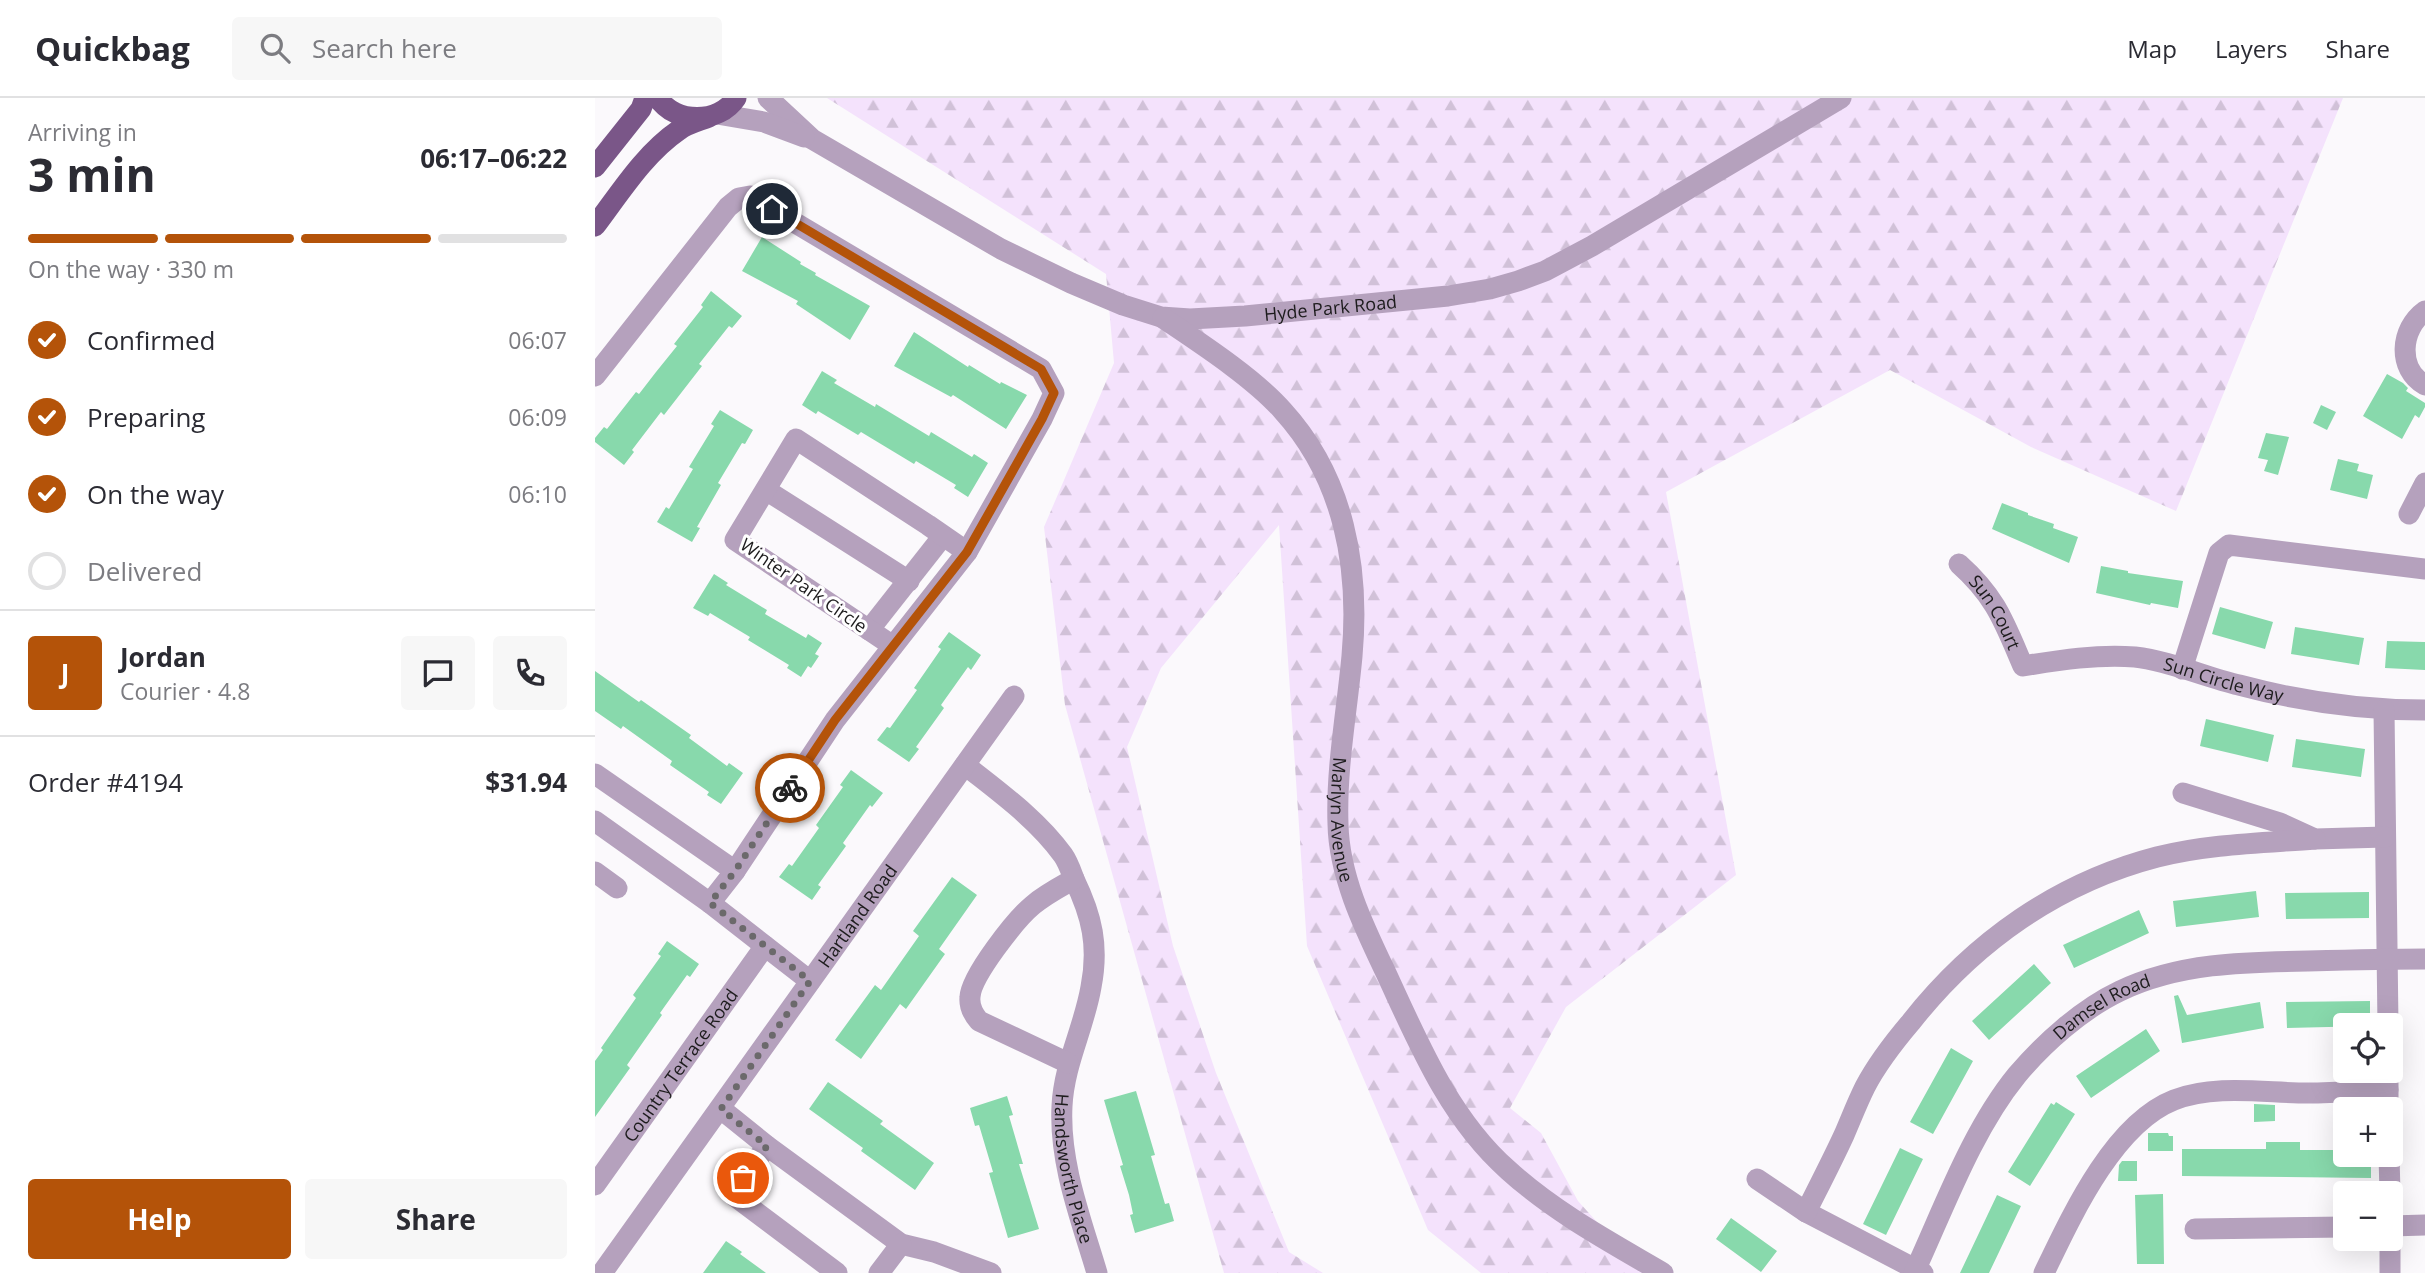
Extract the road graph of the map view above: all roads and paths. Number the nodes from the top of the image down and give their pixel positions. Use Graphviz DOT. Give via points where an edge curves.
graph roads {
  1 [pos="645,98"];
  2 [pos="658,98"];
  3 [pos="736,98"];
  4 [pos="768,98"];
  5 [pos="1841,98"];
  6 [pos="713,116"];
  7 [pos="813,139"];
  8 [pos="595,167"];
  9 [pos="595,226"];
  10 [pos="2425,311"];
  11 [pos="1161,317"];
  12 [pos="595,376"];
  13 [pos="2425,385"];
  14 [pos="2425,483"];
  15 [pos="765,490"];
  16 [pos="2409,514"];
  17 [pos="943,536"];
  18 [pos="967,552"];
  19 [pos="1959,564"];
  20 [pos="2425,569"];
  21 [pos="909,581"];
  22 [pos="869,630"];
  23 [pos="893,646"];
  24 [pos="2023,666"];
  25 [pos="2182,669"];
  26 [pos="1014,696"];
  27 [pos="2384,710"];
  28 [pos="2425,710"];
  29 [pos="965,765"];
  30 [pos="595,774"];
  31 [pos="2183,793"];
  32 [pos="595,821"];
  33 [pos="2385,836"];
  34 [pos="2315,839"];
  35 [pos="735,871"];
  36 [pos="595,872"];
  37 [pos="1074,879"];
  38 [pos="617,888"];
  39 [pos="710,903"];
  40 [pos="765,946"];
  41 [pos="2425,958"];
  42 [pos="2387,959"];
  43 [pos="810,981"];
  44 [pos="2388,1013"];
  45 [pos="1068,1063"];
  46 [pos="2388,1090"];
  47 [pos="721,1109"];
  48 [pos="767,1146"];
  49 [pos="1757,1179"];
  50 [pos="595,1185"];
  51 [pos="1807,1212"];
  52 [pos="2425,1225"];
  53 [pos="2403,1226"];
  54 [pos="2333,1227"];
  55 [pos="2195,1229"];
  56 [pos="901,1244"];
  57 [pos="2390,1251"];
  58 [pos="1917,1272"];
  59 [pos="602,1273"];
  60 [pos="837,1273"];
  61 [pos="879,1273"];
  62 [pos="991,1273"];
  63 [pos="1097,1273"];
  64 [pos="1663,1273"];
  65 [pos="2045,1273"];
  66 [pos="2390,1273"];
  1 -- 8 [label="main road"];
  2 -- 6 [label="main road" via="680,115"];
  3 -- 6 [label="main road"];
  4 -- 7 [label="street, Hyde Park Road"];
  5 -- 11 [label="street, Hyde Park Road" via="1593,246 1518,281 1448,296 1212,319"];
  6 -- 7 [label="street, Hyde Park Road" via="764,122"];
  6 -- 9 [label="main road" via="681,128 663,142"];
  7 -- 11 [label="street, Hyde Park Road" via="1001,249 1071,283"];
  10 -- 13 [label="street" via="2409,331 2405,349 2408,369"];
  11 -- 64 [label="street, Marlyn Avenue" via="1281,408 1320,462 1340,508 1355,610 1339,792 1340,846 1357,905 1433,1072 1469,1127 1506,1169 1547,1202"];
  12 -- 18 [label="street" via="728,207 750,196 1041,369 1054,393"];
  14 -- 16 [label="street"];
  15 -- 17 [label="street, Winter Park Circle" via="796,439"];
  15 -- 21 [label="street"];
  15 -- 22 [label="street, Winter Park Circle" via="735,540"];
  17 -- 18 [label="street, Winter Park Circle"];
  17 -- 21 [label="street"];
  18 -- 23 [label="street"];
  19 -- 24 [label="street, Sun Court" via="1994,602"];
  20 -- 25 [label="street" via="2229,545 2219,553"];
  21 -- 22 [label="street"];
  22 -- 23 [label="street, Winter Park Circle"];
  23 -- 35 [label="street" via="835,720"];
  24 -- 25 [label="street, Sun Circle Way" via="2111,656"];
  25 -- 27 [label="street, Sun Circle Way" via="2241,686"];
  26 -- 29 [label="street, Hartland Road"];
  27 -- 28 [label="street, Sun Circle Way"];
  27 -- 33 [label="street"];
  29 -- 37 [label="street, Handsworth Place" via="1017,805 1063,856"];
  29 -- 43 [label="street, Hartland Road"];
  30 -- 35 [label="street"];
  31 -- 34 [label="street" via="2280,823"];
  32 -- 39 [label="street"];
  33 -- 34 [label="street"];
  33 -- 42 [label="street"];
  34 -- 51 [label="street" via="2206,847 2148,859 2076,886 2015,921 1930,997 1884,1057 1865,1086"];
  35 -- 39 [label="street"];
  36 -- 38 [label="street"];
  37 -- 45 [label="street, Handsworth Place" via="1092,925 1094,955 1084,1017"];
  37 -- 45 [label="street" via="1049,892 1016,922 979,973 969,1000 979,1021"];
  39 -- 40 [label="street"];
  40 -- 43 [label="street"];
  40 -- 50 [label="street, Country Terrace Road"];
  41 -- 42 [label="street, Damsel Road"];
  42 -- 44 [label="street"];
  42 -- 58 [label="street, Damsel Road" via="2217,965 2147,980 2095,1005 2016,1076 1977,1138"];
  43 -- 47 [label="street, Hartland Road"];
  45 -- 63 [label="street, Handsworth Place" via="1063,1142"];
  46 -- 65 [label="street" via="2221,1091 2174,1100 2132,1131 2088,1186"];
  47 -- 48 [label="street"];
  47 -- 59 [label="street, Hartland Road"];
  48 -- 56 [label="street"];
  48 -- 60 [label="street" via="731,1194"];
  49 -- 51 [label="street"];
  51 -- 58 [label="street"];
  52 -- 53 [label="street"];
  54 -- 55 [label="street"];
  56 -- 61 [label="street"];
  56 -- 62 [label="street"];
  57 -- 66 [label="street"];
}
